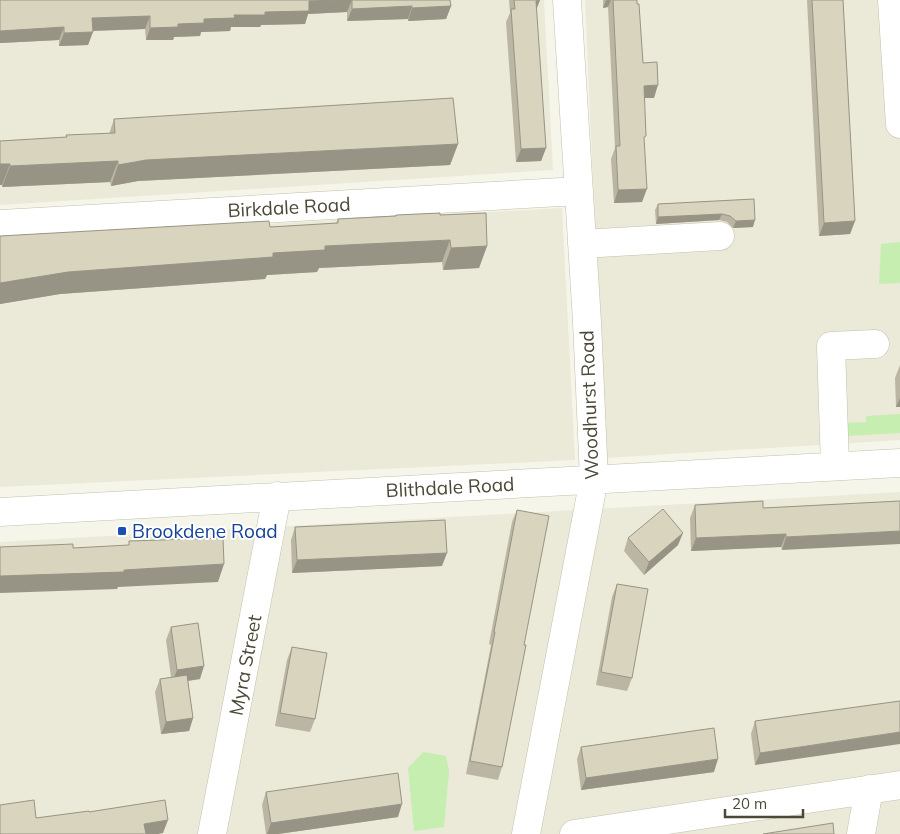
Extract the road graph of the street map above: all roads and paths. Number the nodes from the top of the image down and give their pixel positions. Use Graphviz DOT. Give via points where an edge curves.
graph roads {
  1 [pos="567,0"];
  2 [pos="892,0"];
  3 [pos="900,124"];
  4 [pos="579,191"];
  5 [pos="0,224"];
  6 [pos="720,236"];
  7 [pos="582,244"];
  8 [pos="875,344"];
  9 [pos="900,463"];
  10 [pos="835,466"];
  11 [pos="594,479"];
  12 [pos="277,496"];
  13 [pos="0,512"];
  14 [pos="900,785"];
  15 [pos="869,789"];
  16 [pos="212,834"];
  17 [pos="526,834"];
  18 [pos="574,834"];
  19 [pos="861,834"];
  1 -- 4 [label="street, Woodhurst Road"];
  2 -- 3 [label="street"];
  4 -- 5 [label="street, Birkdale Road"];
  4 -- 7 [label="street, Woodhurst Road"];
  6 -- 7 [label="street"];
  7 -- 11 [label="street, Woodhurst Road"];
  8 -- 10 [label="street" via="831,346"];
  9 -- 10 [label="street, Blithdale Road"];
  10 -- 11 [label="street, Blithdale Road"];
  11 -- 12 [label="street, Blithdale Road"];
  11 -- 17 [label="street, Woodhurst Road"];
  12 -- 13 [label="street, Blithdale Road"];
  12 -- 16 [label="street, Myra Street"];
  14 -- 15 [label="street"];
  15 -- 18 [label="street"];
  15 -- 19 [label="street"];
}
